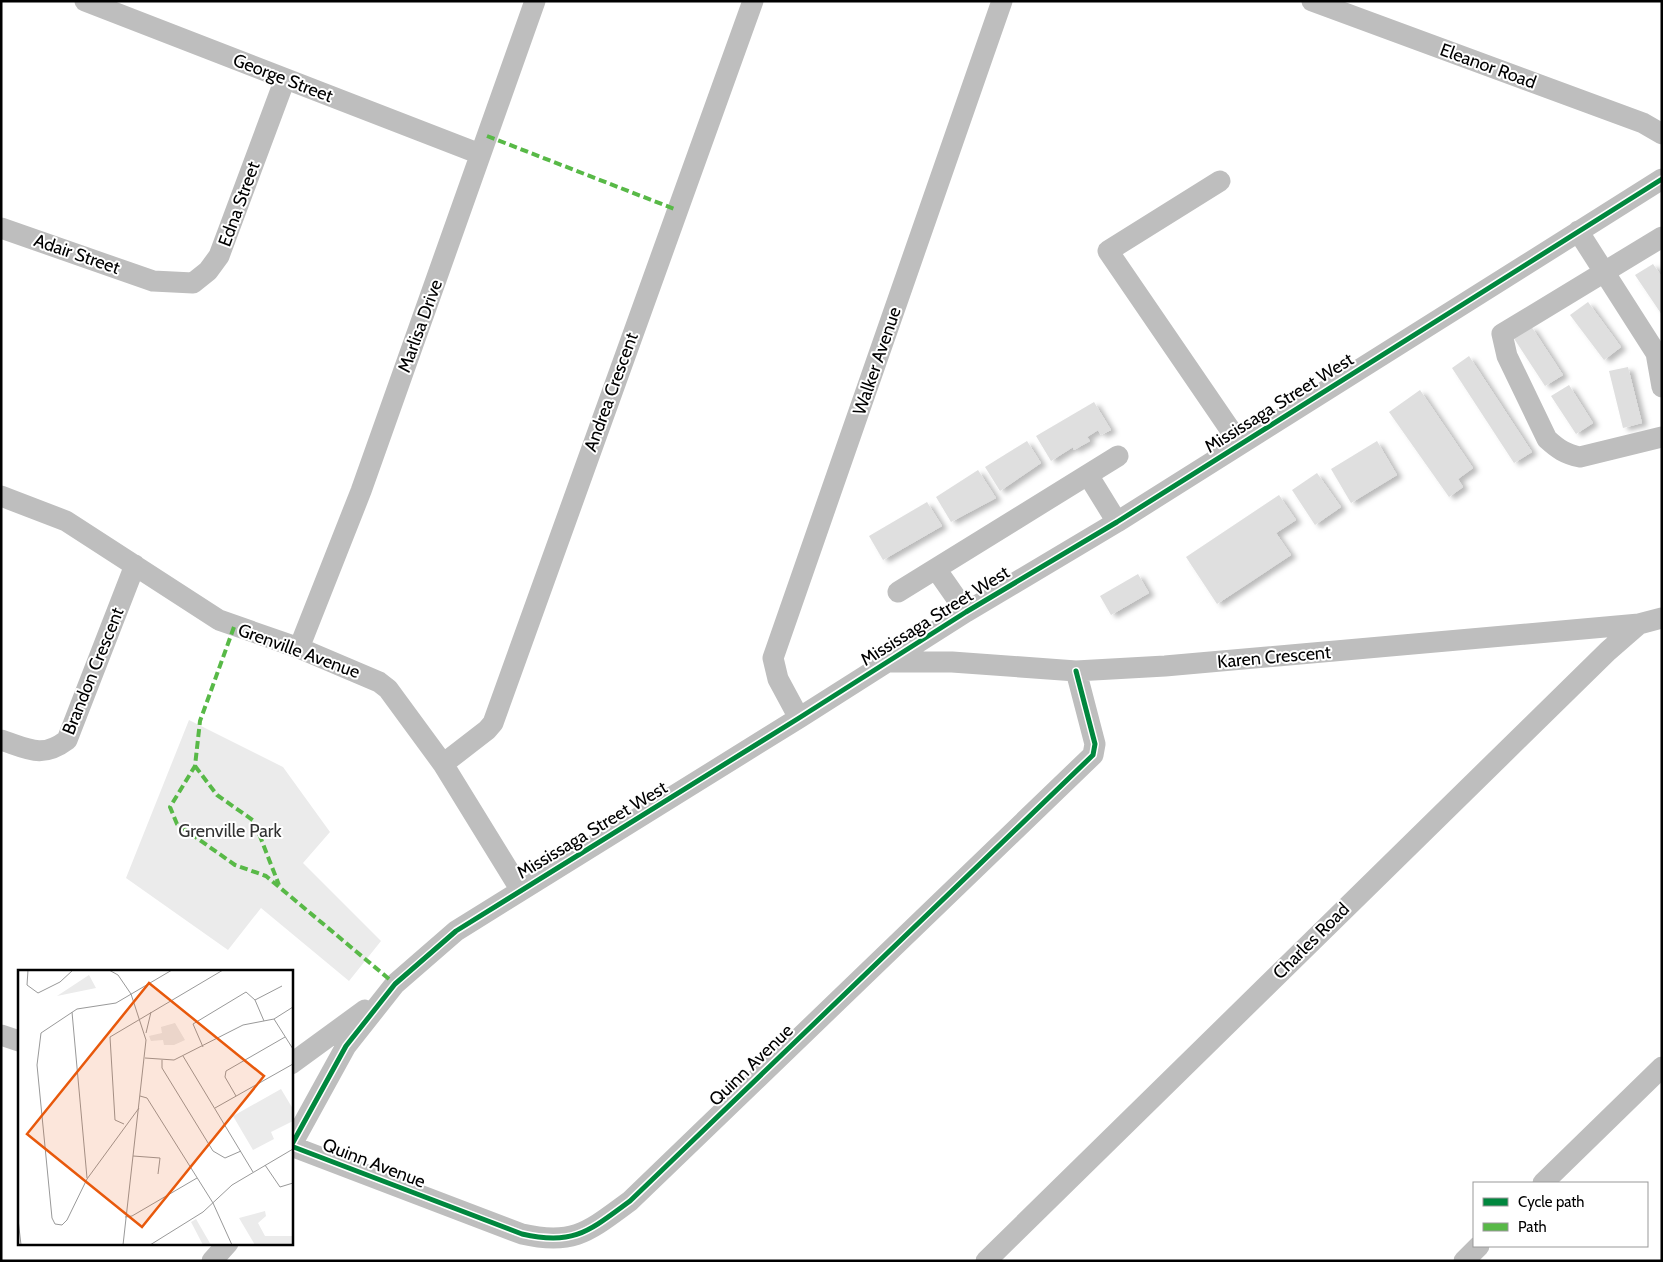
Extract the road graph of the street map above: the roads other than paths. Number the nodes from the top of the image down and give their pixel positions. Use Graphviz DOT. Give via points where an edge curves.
graph roads {
  1 [pos="85,1"];
  2 [pos="535,1"];
  3 [pos="753,1"];
  4 [pos="1002,1"];
  5 [pos="1312,1"];
  6 [pos="285,79"];
  7 [pos="1662,134"];
  8 [pos="480,154"];
  9 [pos="1662,179"];
  10 [pos="1220,181"];
  11 [pos="1,228"];
  12 [pos="1578,231"];
  13 [pos="1662,237"];
  14 [pos="1605,272"];
  15 [pos="153,281"];
  16 [pos="1659,352"];
  17 [pos="1662,387"];
  18 [pos="1662,438"];
  19 [pos="1240,444"];
  20 [pos="1118,456"];
  21 [pos="1088,475"];
  22 [pos="1,496"];
  23 [pos="1117,522"];
  24 [pos="135,565"];
  25 [pos="936,569"];
  26 [pos="898,592"];
  27 [pos="966,612"];
  28 [pos="1662,618"];
  29 [pos="1639,624"];
  30 [pos="299,648"];
  31 [pos="885,662"];
  32 [pos="1076,671"];
  33 [pos="799,718"];
  34 [pos="1,740"];
  35 [pos="443,764"];
  36 [pos="520,889"];
  37 [pos="387,994"];
  38 [pos="1,1034"];
  39 [pos="18,1041"];
  40 [pos="292,1063"];
  41 [pos="1662,1067"];
  42 [pos="292,1144"];
  43 [pos="292,1146"];
  44 [pos="1544,1182"];
  45 [pos="227,1244"];
  46 [pos="1479,1247"];
  47 [pos="212,1261"];
  48 [pos="986,1261"];
  49 [pos="1464,1261"];
  1 -- 6 [label="street, George Street"];
  2 -- 8 [label="street, Marlisa Drive"];
  3 -- 35 [label="street, Andrea Crescent" via="493,723"];
  4 -- 33 [label="street, Walker Avenue" via="773,658 778,679"];
  5 -- 7 [label="street, Eleanor Road" via="1643,123"];
  6 -- 8 [label="street, George Street"];
  6 -- 15 [label="street, Edna Street" via="220,256 193,283"];
  8 -- 30 [label="street, Marlisa Drive" via="361,491"];
  9 -- 12 [label="street, Mississaga Street West"];
  10 -- 19 [label="street" via="1108,251"];
  11 -- 15 [label="street, Adair Street"];
  12 -- 14 [label="street"];
  12 -- 19 [label="street, Mississaga Street West"];
  13 -- 14 [label="street"];
  14 -- 16 [label="street"];
  14 -- 18 [label="street" via="1502,334 1507,356 1547,439 1567,455 1580,457"];
  16 -- 17 [label="street"];
  19 -- 23 [label="street, Mississaga Street West"];
  20 -- 21 [label="street"];
  21 -- 23 [label="street"];
  21 -- 25 [label="street"];
  22 -- 24 [label="street, Grenville Avenue" via="66,521"];
  23 -- 27 [label="street, Mississaga Street West"];
  24 -- 30 [label="street, Grenville Avenue" via="219,620"];
  24 -- 34 [label="street, Brandon Crescent" via="67,740 50,751 40,752"];
  25 -- 26 [label="street"];
  25 -- 27 [label="street"];
  27 -- 31 [label="street, Mississaga Street West"];
  28 -- 29 [label="street, Karen Crescent"];
  29 -- 32 [label="street, Karen Crescent"];
  29 -- 48 [label="street, Charles Road"];
  30 -- 35 [label="street, Grenville Avenue" via="367,676 388,689"];
  31 -- 32 [label="street, Karen Crescent" via="952,662"];
  31 -- 33 [label="street, Mississaga Street West"];
  32 -- 43 [label="street, Quinn Avenue" via="1095,744 1093,755 630,1201 597,1225 569,1238 530,1236"];
  33 -- 36 [label="street, Mississaga Street West"];
  35 -- 36 [label="street, Grenville Avenue"];
  36 -- 37 [label="street, Mississaga Street West" via="456,931"];
  37 -- 40 [label="street"];
  37 -- 42 [label="street, Mississaga Street West" via="346,1046"];
  38 -- 39 [label="street"];
  41 -- 44 [label="street"];
  45 -- 47 [label="street"];
  46 -- 49 [label="street"];
}
